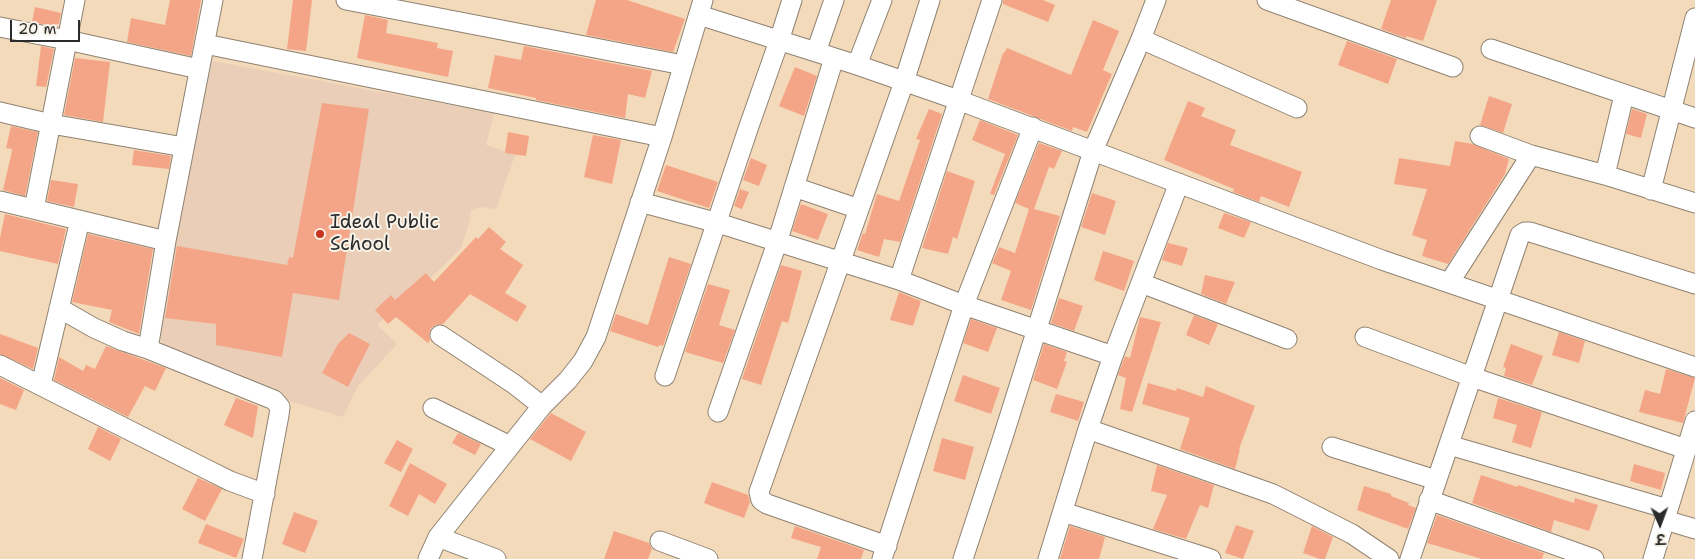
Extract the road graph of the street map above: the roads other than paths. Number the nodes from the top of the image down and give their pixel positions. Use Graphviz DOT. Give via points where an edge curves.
graph roads {
  1 [pos="75,0"];
  2 [pos="213,0"];
  3 [pos="346,0"];
  4 [pos="792,0"];
  5 [pos="834,0"];
  6 [pos="882,0"];
  7 [pos="930,0"];
  8 [pos="992,0"];
  9 [pos="1156,0"];
  10 [pos="1267,0"];
  11 [pos="701,8"];
  12 [pos="1695,18"];
  13 [pos="0,27"];
  14 [pos="1141,39"];
  15 [pos="67,40"];
  16 [pos="779,41"];
  17 [pos="204,44"];
  18 [pos="1491,49"];
  19 [pos="816,52"];
  20 [pos="834,58"];
  21 [pos="683,65"];
  22 [pos="856,65"];
  23 [pos="1453,67"];
  24 [pos="199,69"];
  25 [pos="904,82"];
  26 [pos="1624,95"];
  27 [pos="958,100"];
  28 [pos="1297,108"];
  29 [pos="1672,111"];
  30 [pos="0,112"];
  31 [pos="1695,118"];
  32 [pos="51,124"];
  33 [pos="1033,127"];
  34 [pos="1480,136"];
  35 [pos="662,138"];
  36 [pos="184,147"];
  37 [pos="1094,150"];
  38 [pos="1531,155"];
  39 [pos="1605,175"];
  40 [pos="1180,183"];
  41 [pos="794,187"];
  42 [pos="1652,190"];
  43 [pos="640,202"];
  44 [pos="1695,203"];
  45 [pos="2,206"];
  46 [pos="34,209"];
  47 [pos="859,209"];
  48 [pos="80,220"];
  49 [pos="718,223"];
  50 [pos="166,241"];
  51 [pos="777,242"];
  52 [pos="841,263"];
  53 [pos="899,280"];
  54 [pos="1141,283"];
  55 [pos="1449,283"];
  56 [pos="1695,284"];
  57 [pos="1498,300"];
  58 [pos="964,305"];
  59 [pos="60,308"];
  60 [pos="1037,330"];
  61 [pos="440,335"];
  62 [pos="1365,336"];
  63 [pos="1287,339"];
  64 [pos="148,349"];
  65 [pos="1113,356"];
  66 [pos="0,365"];
  67 [pos="1695,367"];
  68 [pos="665,376"];
  69 [pos="1472,377"];
  70 [pos="41,385"];
  71 [pos="542,406"];
  72 [pos="432,408"];
  73 [pos="718,412"];
  74 [pos="1695,421"];
  75 [pos="1088,430"];
  76 [pos="1449,445"];
  77 [pos="510,446"];
  78 [pos="1332,447"];
  79 [pos="1686,449"];
  80 [pos="1436,480"];
  81 [pos="264,494"];
  82 [pos="1429,500"];
  83 [pos="1062,512"];
  84 [pos="1666,514"];
  85 [pos="1695,529"];
  86 [pos="438,537"];
  87 [pos="660,541"];
  88 [pos="884,552"];
  89 [pos="252,559"];
  90 [pos="428,559"];
  91 [pos="496,559"];
  92 [pos="708,559"];
  93 [pos="963,559"];
  94 [pos="1048,559"];
  95 [pos="1211,559"];
  96 [pos="1389,559"];
  97 [pos="1410,559"];
  98 [pos="1594,559"];
  99 [pos="1653,559"];
  1 -- 15 [label="street"];
  2 -- 17 [label="street"];
  3 -- 21 [label="street"];
  4 -- 16 [label="street"];
  5 -- 19 [label="street"];
  6 -- 22 [label="street"];
  7 -- 25 [label="street"];
  8 -- 27 [label="street"];
  9 -- 14 [label="street"];
  10 -- 23 [label="street"];
  11 -- 16 [label="street"];
  11 -- 21 [label="street"];
  12 -- 29 [label="street"];
  13 -- 15 [label="street"];
  14 -- 28 [label="street"];
  14 -- 37 [label="street"];
  15 -- 24 [label="street"];
  15 -- 32 [label="street"];
  16 -- 19 [label="street"];
  16 -- 49 [label="street"];
  17 -- 24 [label="street"];
  17 -- 35 [label="street"];
  18 -- 26 [label="street"];
  19 -- 20 [label="street"];
  20 -- 22 [label="street"];
  20 -- 41 [label="street"];
  21 -- 35 [label="street"];
  22 -- 25 [label="street"];
  24 -- 36 [label="street"];
  25 -- 27 [label="street"];
  25 -- 47 [label="street"];
  26 -- 29 [label="street"];
  26 -- 39 [label="street"];
  27 -- 33 [label="street"];
  27 -- 53 [label="street"];
  29 -- 31 [label="street"];
  29 -- 42 [label="street"];
  30 -- 32 [label="street"];
  32 -- 36 [label="street"];
  32 -- 46 [label="street"];
  33 -- 37 [label="street"];
  33 -- 58 [label="street"];
  34 -- 38 [label="street"];
  35 -- 43 [label="street"];
  36 -- 50 [label="street"];
  37 -- 40 [label="street"];
  37 -- 60 [label="street"];
  38 -- 39 [label="street"];
  38 -- 55 [label="street"];
  39 -- 42 [label="street"];
  40 -- 54 [label="street"];
  40 -- 55 [label="street"];
  41 -- 47 [label="street"];
  41 -- 51 [label="street"];
  42 -- 44 [label="street"];
  43 -- 49 [label="street"];
  43 -- 71 [label="street" via="596,337 583,361"];
  45 -- 46 [label="street"];
  46 -- 48 [label="street"];
  47 -- 52 [label="street"];
  48 -- 50 [label="street"];
  48 -- 59 [label="street"];
  49 -- 51 [label="street"];
  49 -- 68 [label="street"];
  50 -- 64 [label="street"];
  51 -- 52 [label="street"];
  51 -- 73 [label="street"];
  52 -- 53 [label="street"];
  52 -- 88 [label="street" via="759,492 761,500 767,504"];
  53 -- 58 [label="street"];
  54 -- 63 [label="street"];
  54 -- 65 [label="street"];
  55 -- 57 [label="street"];
  56 -- 57 [label="street" via="1525,232 1520,235"];
  57 -- 67 [label="street"];
  57 -- 69 [label="street"];
  58 -- 60 [label="street"];
  58 -- 88 [label="street"];
  59 -- 64 [label="street" via="94,328"];
  59 -- 70 [label="street"];
  60 -- 65 [label="street"];
  60 -- 93 [label="street"];
  61 -- 71 [label="street"];
  62 -- 69 [label="street"];
  64 -- 81 [label="street" via="274,400 280,407"];
  65 -- 75 [label="street"];
  66 -- 70 [label="street"];
  69 -- 76 [label="street"];
  69 -- 79 [label="street"];
  70 -- 81 [label="street" via="230,481"];
  71 -- 77 [label="street"];
  72 -- 77 [label="street"];
  74 -- 79 [label="street"];
  75 -- 83 [label="street"];
  75 -- 96 [label="street" via="1273,494 1352,534"];
  76 -- 80 [label="street"];
  76 -- 84 [label="street"];
  77 -- 86 [label="street"];
  78 -- 80 [label="street"];
  79 -- 84 [label="street"];
  80 -- 82 [label="street"];
  81 -- 89 [label="street"];
  82 -- 97 [label="street"];
  82 -- 98 [label="street"];
  83 -- 94 [label="street"];
  83 -- 95 [label="street"];
  84 -- 85 [label="street"];
  84 -- 99 [label="street"];
  86 -- 90 [label="street"];
  86 -- 91 [label="street"];
  87 -- 92 [label="street"];
}
